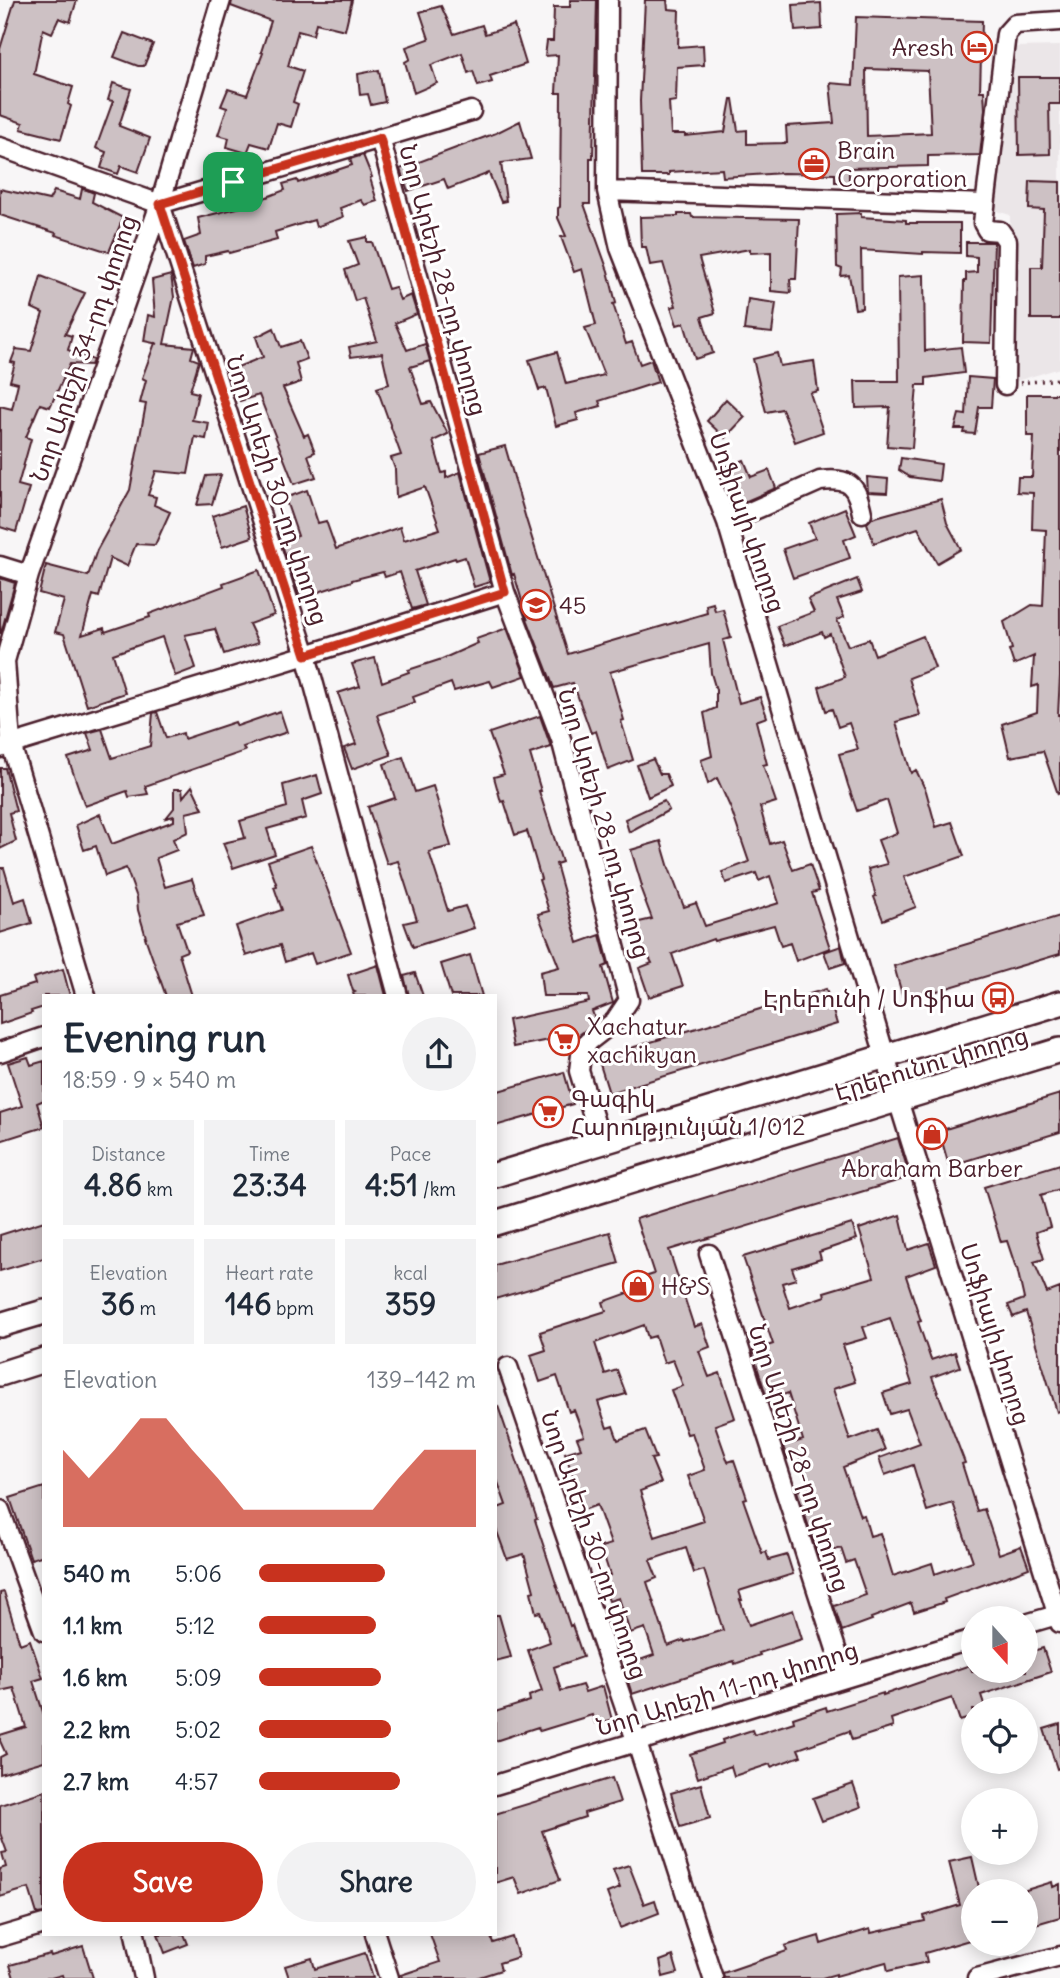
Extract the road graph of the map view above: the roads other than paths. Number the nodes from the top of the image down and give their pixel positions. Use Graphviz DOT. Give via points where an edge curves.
graph roads {
  1 [pos="221,0"];
  2 [pos="608,0"];
  3 [pos="1060,21"];
  4 [pos="471,111"];
  5 [pos="380,138"];
  6 [pos="0,146"];
  7 [pos="607,191"];
  8 [pos="160,204"];
  9 [pos="985,204"];
  10 [pos="1005,385"];
  11 [pos="862,513"];
  12 [pos="727,522"];
  13 [pos="0,566"];
  14 [pos="29,575"];
  15 [pos="505,592"];
  16 [pos="306,655"];
  17 [pos="6,746"];
  18 [pos="85,994"];
  19 [pos="397,994"];
  20 [pos="1060,1003"];
  21 [pos="42,1038"];
  22 [pos="1060,1051"];
  23 [pos="0,1052"];
  24 [pos="886,1056"];
  25 [pos="898,1100"];
  26 [pos="601,1142"];
  27 [pos="497,1174"];
  28 [pos="497,1222"];
  29 [pos="709,1254"];
  30 [pos="42,1313"];
  31 [pos="0,1325"];
  32 [pos="42,1361"];
  33 [pos="508,1367"];
  34 [pos="0,1374"];
  35 [pos="0,1510"];
  36 [pos="1059,1617"];
  37 [pos="1038,1621"];
  38 [pos="42,1626"];
  39 [pos="961,1643"];
  40 [pos="845,1677"];
  41 [pos="636,1740"];
  42 [pos="497,1784"];
  43 [pos="42,1925"];
  44 [pos="135,1936"];
  45 [pos="376,1936"];
  46 [pos="0,1937"];
  47 [pos="1060,1956"];
  48 [pos="144,1978"];
  49 [pos="389,1978"];
  50 [pos="713,1978"];
  51 [pos="978,1978"];
  1 -- 8 [label="street, Նոր Արեշի 34-րդ փողոց"];
  2 -- 7 [label="street, Սոֆիայի փողոց"];
  3 -- 9 [label="street" via="1015,24 1006,34"];
  4 -- 5 [label="street"];
  5 -- 8 [label="street"];
  5 -- 15 [label="street, Նոր Արեշի 28-րդ փողոց"];
  6 -- 8 [label="street"];
  7 -- 9 [label="street"];
  7 -- 12 [label="street, Սոֆիայի փողոց" via="620,248"];
  8 -- 14 [label="street, Նոր Արեշի 34-րդ փողոց"];
  8 -- 16 [label="street, Նոր Արեշի 30-րդ փողոց"];
  9 -- 10 [label="street" via="984,227 1000,231 1007,241"];
  11 -- 12 [label="street" via="854,488 844,480 832,479"];
  12 -- 24 [label="street, Սոֆիայի փողոց"];
  13 -- 14 [label="street"];
  14 -- 17 [label="street, Նոր Արեշի 34-րդ փողոց" via="5,661"];
  15 -- 16 [label="street"];
  15 -- 26 [label="street, Նոր Արեշի 28-րդ փողոց" via="561,739 629,1000 581,1055 579,1071"];
  16 -- 17 [label="street"];
  16 -- 19 [label="street, Նոր Արեշի 30-րդ փողոց"];
  17 -- 18 [label="street, Նոր Արեշի 34-րդ փողոց"];
  20 -- 24 [label="main road, Էրեբունու փողոց"];
  21 -- 23 [label="street"];
  22 -- 25 [label="main road, Էրեբունու փողոց"];
  24 -- 25 [label="street, Սոֆիայի փողոց"];
  24 -- 26 [label="main road, Էրեբունու փողոց"];
  25 -- 28 [label="main road, Էրեբունու փողոց"];
  25 -- 36 [label="street, Սոֆիայի փողոց"];
  26 -- 27 [label="main road, Էրեբունու փողոց"];
  29 -- 40 [label="street, Նոր Արեշի 28-րդ փողոց"];
  30 -- 31 [label="main road"];
  32 -- 34 [label="main road"];
  33 -- 41 [label="street, Նոր Արեշի 30-րդ փողոց"];
  35 -- 38 [label="street"];
  36 -- 37 [label="street"];
  39 -- 40 [label="street, Նոր Արեշի 11-րդ փողոց"];
  40 -- 41 [label="street, Նոր Արեշի 11-րդ փողոց"];
  41 -- 42 [label="street, Նոր Արեշի 11-րդ փողոց"];
  41 -- 50 [label="street, Նոր Արեշի 30-րդ փողոց"];
  43 -- 46 [label="street"];
  44 -- 48 [label="street"];
  45 -- 49 [label="street"];
  47 -- 51 [label="street"];
}
